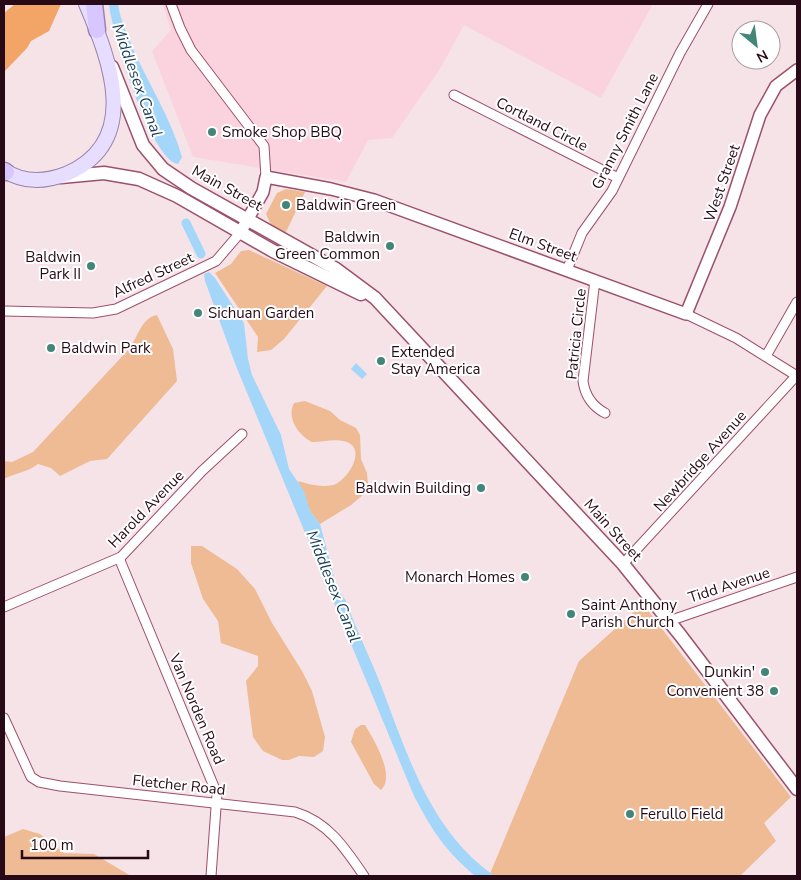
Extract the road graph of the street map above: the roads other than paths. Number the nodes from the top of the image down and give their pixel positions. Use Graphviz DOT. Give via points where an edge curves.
graph roads {
  1 [pos="86,4"];
  2 [pos="94,4"];
  3 [pos="171,4"];
  4 [pos="708,4"];
  5 [pos="97,30"];
  6 [pos="105,52"];
  7 [pos="797,70"];
  8 [pos="454,96"];
  9 [pos="5,171"];
  10 [pos="266,177"];
  11 [pos="52,178"];
  12 [pos="618,178"];
  13 [pos="248,218"];
  14 [pos="240,233"];
  15 [pos="567,270"];
  16 [pos="595,280"];
  17 [pos="797,302"];
  18 [pos="384,309"];
  19 [pos="4,311"];
  20 [pos="686,314"];
  21 [pos="766,356"];
  22 [pos="797,375"];
  23 [pos="605,413"];
  24 [pos="242,434"];
  25 [pos="119,558"];
  26 [pos="623,564"];
  27 [pos="797,578"];
  28 [pos="4,607"];
  29 [pos="669,620"];
  30 [pos="4,718"];
  31 [pos="797,789"];
  32 [pos="217,803"];
  33 [pos="211,876"];
  34 [pos="364,876"];
  1 -- 5 [label="main road"];
  2 -- 5 [label="highway"];
  3 -- 10 [label="street" via="191,50 264,146"];
  4 -- 12 [label="street, Granny Smith Lane"];
  5 -- 6 [label="main road"];
  6 -- 11 [label="main road" via="114,97 110,130 89,160"];
  6 -- 13 [label="main road, Main Street" via="140,139 151,156 181,182"];
  7 -- 20 [label="street, West Street" via="776,86 763,110 730,207"];
  8 -- 12 [label="street, Cortland Circle"];
  9 -- 11 [label="main road" via="28,180"];
  10 -- 13 [label="street" via="263,192"];
  10 -- 15 [label="street, Elm Street" via="363,197"];
  11 -- 14 [label="main road, Main Street" via="104,173 139,179"];
  12 -- 15 [label="street, Granny Smith Lane" via="582,233"];
  13 -- 14 [label="street"];
  13 -- 18 [label="main road, Main Street" via="344,274"];
  14 -- 18 [label="main road, Main Street" via="346,286"];
  14 -- 19 [label="street, Alfred Street" via="216,261 116,309 88,313"];
  15 -- 16 [label="street, Elm Street"];
  16 -- 20 [label="street, Elm Street"];
  16 -- 23 [label="street, Patricia Circle" via="583,381 590,401"];
  17 -- 21 [label="street"];
  18 -- 26 [label="main road, Main Street"];
  20 -- 21 [label="street, Elm Street"];
  21 -- 22 [label="street, Elm Street"];
  22 -- 26 [label="street, Newbridge Avenue"];
  24 -- 25 [label="street, Harold Avenue"];
  25 -- 28 [label="street, Harold Avenue"];
  25 -- 32 [label="street, Van Norden Road" via="217,793"];
  26 -- 29 [label="main road, Main Street"];
  27 -- 29 [label="street, Tidd Avenue"];
  29 -- 31 [label="main road, Main Street"];
  30 -- 32 [label="street, Fletcher Road" via="27,771 38,782"];
  32 -- 33 [label="street, Van Norden Road"];
  32 -- 34 [label="street, Fletcher Road" via="308,816 329,830"];
}
